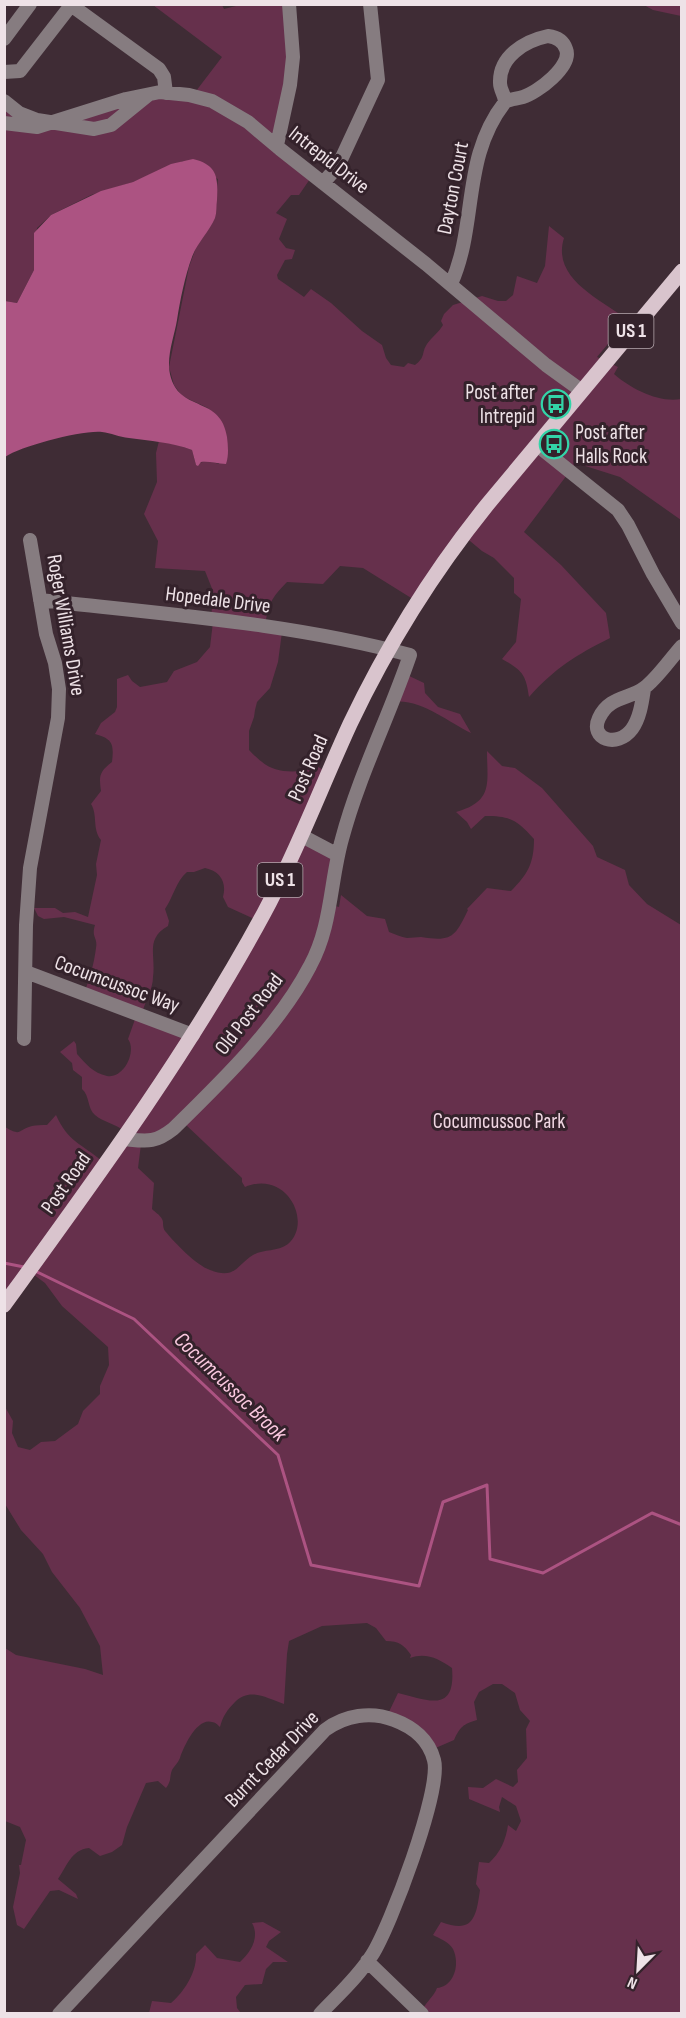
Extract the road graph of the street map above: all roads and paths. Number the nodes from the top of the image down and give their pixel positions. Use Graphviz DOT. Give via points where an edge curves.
graph roads {
  1 [pos="30,4"];
  2 [pos="290,4"];
  3 [pos="370,4"];
  4 [pos="72,5"];
  5 [pos="4,39"];
  6 [pos="4,72"];
  7 [pos="166,93"];
  8 [pos="149,94"];
  9 [pos="4,101"];
  10 [pos="505,102"];
  11 [pos="4,123"];
  12 [pos="54,123"];
  13 [pos="277,145"];
  14 [pos="323,183"];
  15 [pos="681,271"];
  16 [pos="451,284"];
  17 [pos="582,391"];
  18 [pos="537,445"];
  19 [pos="30,540"];
  20 [pos="40,600"];
  21 [pos="681,623"];
  22 [pos="681,646"];
  23 [pos="389,650"];
  24 [pos="644,689"];
  25 [pos="302,836"];
  26 [pos="338,855"];
  27 [pos="26,972"];
  28 [pos="193,1035"];
  29 [pos="24,1039"];
  30 [pos="123,1138"];
  31 [pos="4,1305"];
  32 [pos="367,1961"];
  33 [pos="58,2013"];
  34 [pos="320,2013"];
  35 [pos="422,2013"];
  1 -- 5 [label="street"];
  2 -- 13 [label="street" via="292,57"];
  3 -- 14 [label="street" via="378,80 338,166"];
  4 -- 6 [label="street" via="20,71"];
  4 -- 7 [label="street" via="159,69"];
  7 -- 8 [label="street, Intrepid Drive"];
  7 -- 13 [label="street, Intrepid Drive" via="212,101 249,122"];
  8 -- 12 [label="street, Intrepid Drive"];
  8 -- 12 [label="street" via="106,128"];
  9 -- 12 [label="street" via="28,117"];
  10 -- 10 [label="street" via="523,98 557,74 568,53 561,41 541,38 506,59 500,84"];
  10 -- 16 [label="street, Dayton Court" via="485,135 476,160 462,254"];
  11 -- 12 [label="street, Intrepid Drive" via="37,127"];
  13 -- 14 [label="street, Intrepid Drive"];
  14 -- 16 [label="street, Intrepid Drive"];
  15 -- 17 [label="main road, Post Road / US 1"];
  16 -- 17 [label="street, Intrepid Drive"];
  17 -- 18 [label="main road, Post Road / US 1"];
  18 -- 21 [label="street" via="618,510"];
  18 -- 23 [label="main road, Post Road / US 1" via="435,573"];
  19 -- 20 [label="street, Roger Williams Drive"];
  20 -- 23 [label="street, Hopedale Drive" via="226,621"];
  20 -- 27 [label="street, Roger Williams Drive" via="56,663 60,702 30,868"];
  22 -- 24 [label="street"];
  23 -- 25 [label="main road, Post Road / US 1" via="350,724"];
  23 -- 26 [label="street, Old Post Road" via="410,655 355,794"];
  25 -- 26 [label="street"];
  25 -- 28 [label="main road, Post Road / US 1" via="266,910"];
  26 -- 30 [label="street, Old Post Road" via="322,941 295,992 244,1057 173,1129 150,1142"];
  27 -- 28 [label="street, Cocumcussoc Way"];
  27 -- 29 [label="street, Roger Williams Drive"];
  28 -- 30 [label="main road, Post Road / US 1"];
  30 -- 31 [label="main road, Post Road / US 1"];
  32 -- 33 [label="street, Burnt Cedar Drive" via="401,1891 436,1771 432,1752 422,1736 399,1721 379,1715 342,1719 325,1730"];
  32 -- 34 [label="street, Burnt Cedar Drive"];
  32 -- 35 [label="street"];
}
